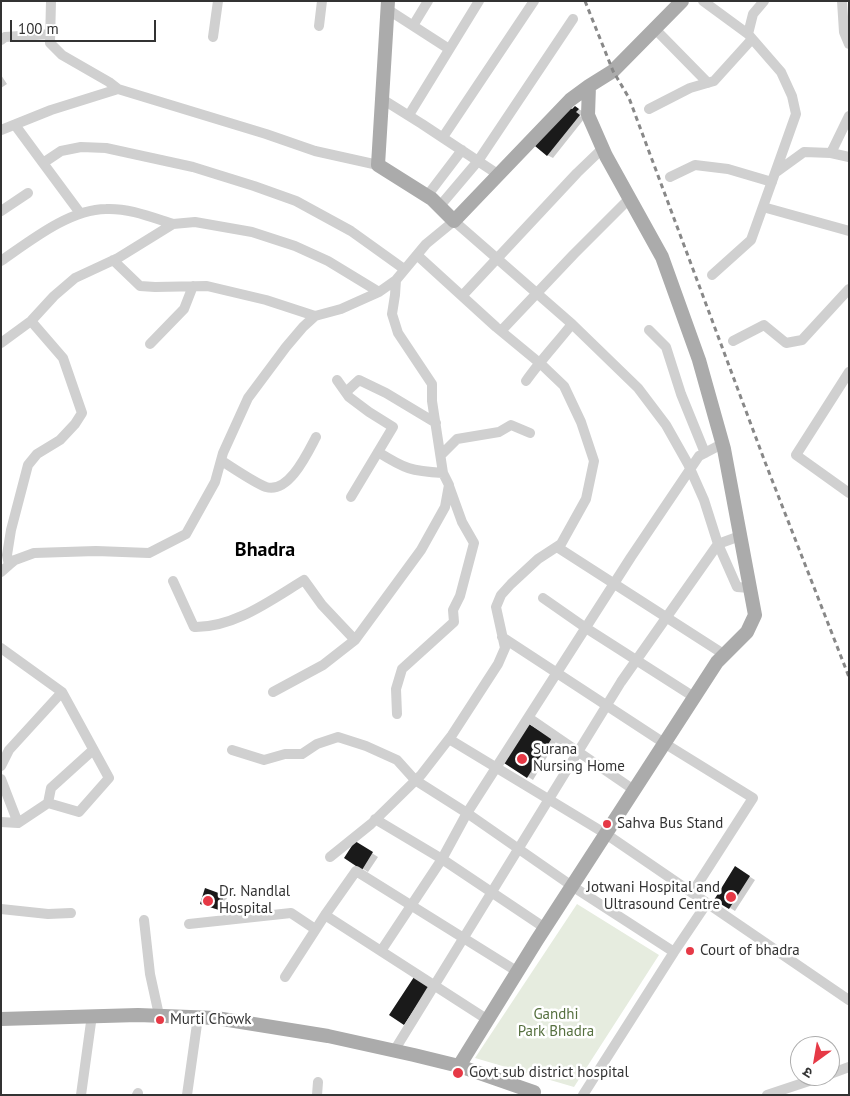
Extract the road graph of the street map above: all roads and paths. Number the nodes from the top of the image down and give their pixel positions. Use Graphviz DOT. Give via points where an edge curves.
graph roads {
  1 [pos="51,1"];
  2 [pos="218,1"];
  3 [pos="322,1"];
  4 [pos="428,1"];
  5 [pos="479,1"];
  6 [pos="534,1"];
  7 [pos="682,1"];
  8 [pos="703,1"];
  9 [pos="764,1"];
  10 [pos="842,1"];
  11 [pos="388,5"];
  12 [pos="573,19"];
  13 [pos="414,24"];
  14 [pos="319,26"];
  15 [pos="655,28"];
  16 [pos="50,34"];
  17 [pos="3,36"];
  18 [pos="213,37"];
  19 [pos="750,37"];
  20 [pos="849,44"];
  21 [pos="449,49"];
  22 [pos="708,83"];
  23 [pos="589,86"];
  24 [pos="118,89"];
  25 [pos="382,98"];
  26 [pos="649,110"];
  27 [pos="409,115"];
  28 [pos="849,116"];
  29 [pos="15,125"];
  30 [pos="1,130"];
  31 [pos="443,137"];
  32 [pos="603,148"];
  33 [pos="462,150"];
  34 [pos="831,153"];
  35 [pos="849,157"];
  36 [pos="478,161"];
  37 [pos="42,163"];
  38 [pos="378,165"];
  39 [pos="499,174"];
  40 [pos="670,177"];
  41 [pos="774,177"];
  42 [pos="28,193"];
  43 [pos="427,196"];
  44 [pos="630,198"];
  45 [pos="440,206"];
  46 [pos="763,207"];
  47 [pos="1,211"];
  48 [pos="80,213"];
  49 [pos="454,221"];
  50 [pos="173,224"];
  51 [pos="849,231"];
  52 [pos="417,255"];
  53 [pos="497,258"];
  54 [pos="113,260"];
  55 [pos="1,261"];
  56 [pos="404,269"];
  57 [pos="712,275"];
  58 [pos="396,280"];
  59 [pos="193,286"];
  60 [pos="849,289"];
  61 [pos="379,292"];
  62 [pos="537,293"];
  63 [pos="462,296"];
  64 [pos="315,316"];
  65 [pos="31,321"];
  66 [pos="572,324"];
  67 [pos="649,330"];
  68 [pos="501,331"];
  69 [pos="733,341"];
  70 [pos="1,343"];
  71 [pos="150,344"];
  72 [pos="539,362"];
  73 [pos="849,372"];
  74 [pos="337,380"];
  75 [pos="526,381"];
  76 [pos="346,392"];
  77 [pos="436,423"];
  78 [pos="530,433"];
  79 [pos="316,437"];
  80 [pos="722,444"];
  81 [pos="378,452"];
  82 [pos="705,453"];
  83 [pos="441,455"];
  84 [pos="222,461"];
  85 [pos="690,469"];
  86 [pos="443,473"];
  87 [pos="448,486"];
  88 [pos="847,488"];
  89 [pos="351,497"];
  90 [pos="740,536"];
  91 [pos="718,544"];
  92 [pos="557,547"];
  93 [pos="5,569"];
  94 [pos="173,581"];
  95 [pos="614,584"];
  96 [pos="750,588"];
  97 [pos="543,598"];
  98 [pos="666,618"];
  99 [pos="586,628"];
  100 [pos="502,637"];
  101 [pos="354,640"];
  102 [pos="1,648"];
  103 [pos="725,655"];
  104 [pos="637,661"];
  105 [pos="557,673"];
  106 [pos="62,692"];
  107 [pos="273,692"];
  108 [pos="694,697"];
  109 [pos="607,706"];
  110 [pos="397,714"];
  111 [pos="529,718"];
  112 [pos="449,739"];
  113 [pos="664,744"];
  114 [pos="93,750"];
  115 [pos="232,750"];
  116 [pos="579,751"];
  117 [pos="2,760"];
  118 [pos="496,769"];
  119 [pos="1,779"];
  120 [pos="415,780"];
  121 [pos="634,790"];
  122 [pos="548,800"];
  123 [pos="48,803"];
  124 [pos="467,813"];
  125 [pos="376,819"];
  126 [pos="1,822"];
  127 [pos="18,823"];
  128 [pos="606,834"];
  129 [pos="518,849"];
  130 [pos="330,857"];
  131 [pos="442,859"];
  132 [pos="572,886"];
  133 [pos="492,893"];
  134 [pos="692,893"];
  135 [pos="707,903"];
  136 [pos="411,904"];
  137 [pos="1,909"];
  138 [pos="70,913"];
  139 [pos="324,915"];
  140 [pos="144,920"];
  141 [pos="189,924"];
  142 [pos="545,928"];
  143 [pos="315,929"];
  144 [pos="465,938"];
  145 [pos="381,950"];
  146 [pos="674,952"];
  147 [pos="518,972"];
  148 [pos="285,977"];
  149 [pos="435,985"];
  150 [pos="849,1000"];
  151 [pos="92,1015"];
  152 [pos="159,1015"];
  153 [pos="198,1017"];
  154 [pos="1,1019"];
  155 [pos="488,1020"];
  156 [pos="394,1051"];
  157 [pos="458,1066"];
  158 [pos="318,1082"];
  159 [pos="794,1086"];
  160 [pos="537,1094"];
  161 [pos="81,1095"];
  162 [pos="187,1095"];
  163 [pos="317,1095"];
  164 [pos="583,1095"];
  165 [pos="767,1095"];
  1 -- 16 [label="street"];
  2 -- 18 [label="street"];
  3 -- 14 [label="street"];
  4 -- 13 [label="street"];
  5 -- 21 [label="street"];
  6 -- 31 [label="street"];
  7 -- 15 [label="main road"];
  8 -- 19 [label="street"];
  9 -- 19 [label="street" via="753,14"];
  10 -- 20 [label="street" via="844,32"];
  11 -- 13 [label="street"];
  11 -- 25 [label="main road"];
  12 -- 36 [label="street"];
  13 -- 21 [label="street"];
  15 -- 22 [label="street"];
  15 -- 23 [label="main road" via="613,71"];
  16 -- 17 [label="street"];
  16 -- 24 [label="street" via="50,43 62,55"];
  19 -- 22 [label="street" via="714,81"];
  19 -- 41 [label="street" via="781,72 796,114"];
  21 -- 27 [label="street"];
  22 -- 26 [label="street" via="690,88"];
  23 -- 32 [label="main road" via="588,115"];
  23 -- 39 [label="main road" via="570,100"];
  24 -- 29 [label="street"];
  24 -- 38 [label="street" via="315,151"];
  25 -- 27 [label="street"];
  25 -- 38 [label="main road"];
  27 -- 31 [label="street"];
  28 -- 34 [label="street"];
  29 -- 30 [label="street"];
  29 -- 37 [label="street"];
  31 -- 33 [label="street"];
  32 -- 44 [label="main road"];
  32 -- 53 [label="street"];
  33 -- 36 [label="street"];
  33 -- 43 [label="street"];
  34 -- 35 [label="street"];
  34 -- 41 [label="street" via="804,152"];
  36 -- 39 [label="street"];
  36 -- 45 [label="street"];
  37 -- 48 [label="street"];
  37 -- 56 [label="street" via="61,151 81,147 106,148 201,170 296,201 351,231"];
  38 -- 43 [label="main road"];
  39 -- 49 [label="main road"];
  40 -- 41 [label="street" via="695,165"];
  41 -- 46 [label="street"];
  42 -- 47 [label="street"];
  43 -- 45 [label="main road"];
  44 -- 62 [label="street"];
  44 -- 80 [label="main road" via="662,257 699,360"];
  45 -- 49 [label="main road"];
  46 -- 51 [label="street"];
  46 -- 57 [label="street" via="751,240"];
  48 -- 50 [label="street" via="106,208 135,212"];
  48 -- 55 [label="street"];
  49 -- 52 [label="street"];
  49 -- 53 [label="street"];
  50 -- 54 [label="street"];
  50 -- 61 [label="street" via="195,222 252,232 295,246 328,261"];
  52 -- 56 [label="street"];
  52 -- 63 [label="street"];
  53 -- 62 [label="street"];
  53 -- 63 [label="street"];
  54 -- 59 [label="street" via="140,286"];
  54 -- 65 [label="street" via="74,278"];
  56 -- 58 [label="street"];
  58 -- 61 [label="street"];
  58 -- 77 [label="street" via="392,314 398,334 432,384"];
  59 -- 64 [label="street" via="207,286 266,300"];
  59 -- 71 [label="street" via="184,309"];
  60 -- 69 [label="street" via="802,340 786,343 764,326"];
  61 -- 64 [label="street"];
  62 -- 66 [label="street"];
  62 -- 68 [label="street"];
  63 -- 68 [label="street"];
  64 -- 84 [label="street" via="286,347 248,398"];
  65 -- 70 [label="street"];
  65 -- 93 [label="street" via="63,358 82,413 60,440 37,454 28,466 11,530"];
  66 -- 72 [label="street"];
  66 -- 85 [label="street" via="638,388 666,424"];
  67 -- 82 [label="street" via="666,347"];
  68 -- 72 [label="street"];
  72 -- 75 [label="street"];
  72 -- 92 [label="street" via="564,386 594,461 586,499"];
  73 -- 88 [label="street" via="796,455"];
  74 -- 76 [label="street"];
  76 -- 77 [label="street" via="359,380"];
  76 -- 81 [label="street" via="393,427"];
  77 -- 83 [label="street"];
  78 -- 83 [label="street" via="511,425 499,432 457,439"];
  79 -- 84 [label="street" via="290,479 280,485 268,488"];
  80 -- 82 [label="street"];
  80 -- 90 [label="main road"];
  81 -- 86 [label="street" via="416,472"];
  81 -- 89 [label="street"];
  82 -- 85 [label="street"];
  83 -- 86 [label="street"];
  84 -- 93 [label="street" via="215,482 186,534 169,543 149,552 34,553 15,560"];
  85 -- 91 [label="street"];
  85 -- 95 [label="street"];
  86 -- 87 [label="street"];
  87 -- 101 [label="street" via="445,507 421,550"];
  87 -- 110 [label="street" via="474,543 453,610 454,622 402,669 396,689"];
  90 -- 91 [label="street"];
  90 -- 96 [label="main road"];
  91 -- 96 [label="street" via="737,587"];
  91 -- 98 [label="street"];
  92 -- 95 [label="street"];
  92 -- 100 [label="street" via="538,559 501,595 496,608"];
  94 -- 101 [label="street" via="194,626 204,627 238,618 304,580"];
  95 -- 98 [label="street"];
  95 -- 99 [label="street"];
  96 -- 103 [label="main road" via="755,615 747,632"];
  97 -- 99 [label="street"];
  98 -- 103 [label="street"];
  98 -- 104 [label="street"];
  99 -- 104 [label="street"];
  99 -- 105 [label="street"];
  100 -- 105 [label="street"];
  100 -- 112 [label="street" via="505,648 498,664"];
  101 -- 107 [label="street" via="323,665"];
  102 -- 106 [label="street"];
  103 -- 108 [label="main road"];
  104 -- 108 [label="street"];
  104 -- 109 [label="street"];
  105 -- 109 [label="street"];
  105 -- 111 [label="street"];
  106 -- 114 [label="street"];
  106 -- 117 [label="street"];
  108 -- 113 [label="main road"];
  109 -- 113 [label="street"];
  109 -- 116 [label="street"];
  111 -- 116 [label="street"];
  111 -- 118 [label="street"];
  112 -- 118 [label="street"];
  112 -- 120 [label="street"];
  113 -- 121 [label="main road"];
  113 -- 134 [label="street" via="753,798"];
  114 -- 123 [label="street" via="50,788"];
  114 -- 123 [label="street" via="109,778 79,812"];
  115 -- 120 [label="street" via="264,760 285,754 302,754 317,744 338,737 397,760"];
  116 -- 121 [label="street"];
  116 -- 122 [label="street"];
  118 -- 122 [label="street"];
  118 -- 124 [label="street"];
  119 -- 127 [label="street"];
  120 -- 124 [label="street"];
  120 -- 125 [label="street"];
  121 -- 128 [label="main road"];
  122 -- 128 [label="street"];
  122 -- 129 [label="street"];
  123 -- 127 [label="street"];
  124 -- 129 [label="street"];
  124 -- 131 [label="street"];
  125 -- 130 [label="street"];
  125 -- 131 [label="street"];
  126 -- 127 [label="street"];
  128 -- 132 [label="main road"];
  128 -- 134 [label="street"];
  129 -- 132 [label="street"];
  129 -- 133 [label="street"];
  131 -- 133 [label="street"];
  131 -- 136 [label="street"];
  132 -- 142 [label="main road"];
  132 -- 146 [label="street"];
  133 -- 142 [label="street"];
  133 -- 144 [label="street"];
  134 -- 135 [label="street"];
  135 -- 146 [label="street"];
  135 -- 150 [label="street"];
  136 -- 139 [label="street" via="356,872"];
  136 -- 144 [label="street"];
  136 -- 145 [label="street"];
  137 -- 138 [label="street"];
  139 -- 143 [label="street"];
  139 -- 145 [label="street"];
  140 -- 152 [label="street"];
  141 -- 143 [label="street" via="291,913"];
  142 -- 147 [label="main road"];
  143 -- 148 [label="street"];
  144 -- 147 [label="street"];
  144 -- 149 [label="street"];
  145 -- 149 [label="street"];
  146 -- 164 [label="street"];
  147 -- 155 [label="main road"];
  149 -- 155 [label="street"];
  149 -- 156 [label="street"];
  151 -- 152 [label="main road"];
  151 -- 154 [label="main road"];
  151 -- 161 [label="street"];
  152 -- 153 [label="main road"];
  153 -- 156 [label="main road" via="328,1036"];
  153 -- 162 [label="street"];
  155 -- 157 [label="main road"];
  156 -- 157 [label="main road"];
  157 -- 160 [label="main road"];
  158 -- 163 [label="street"];
  159 -- 165 [label="street"];
}
